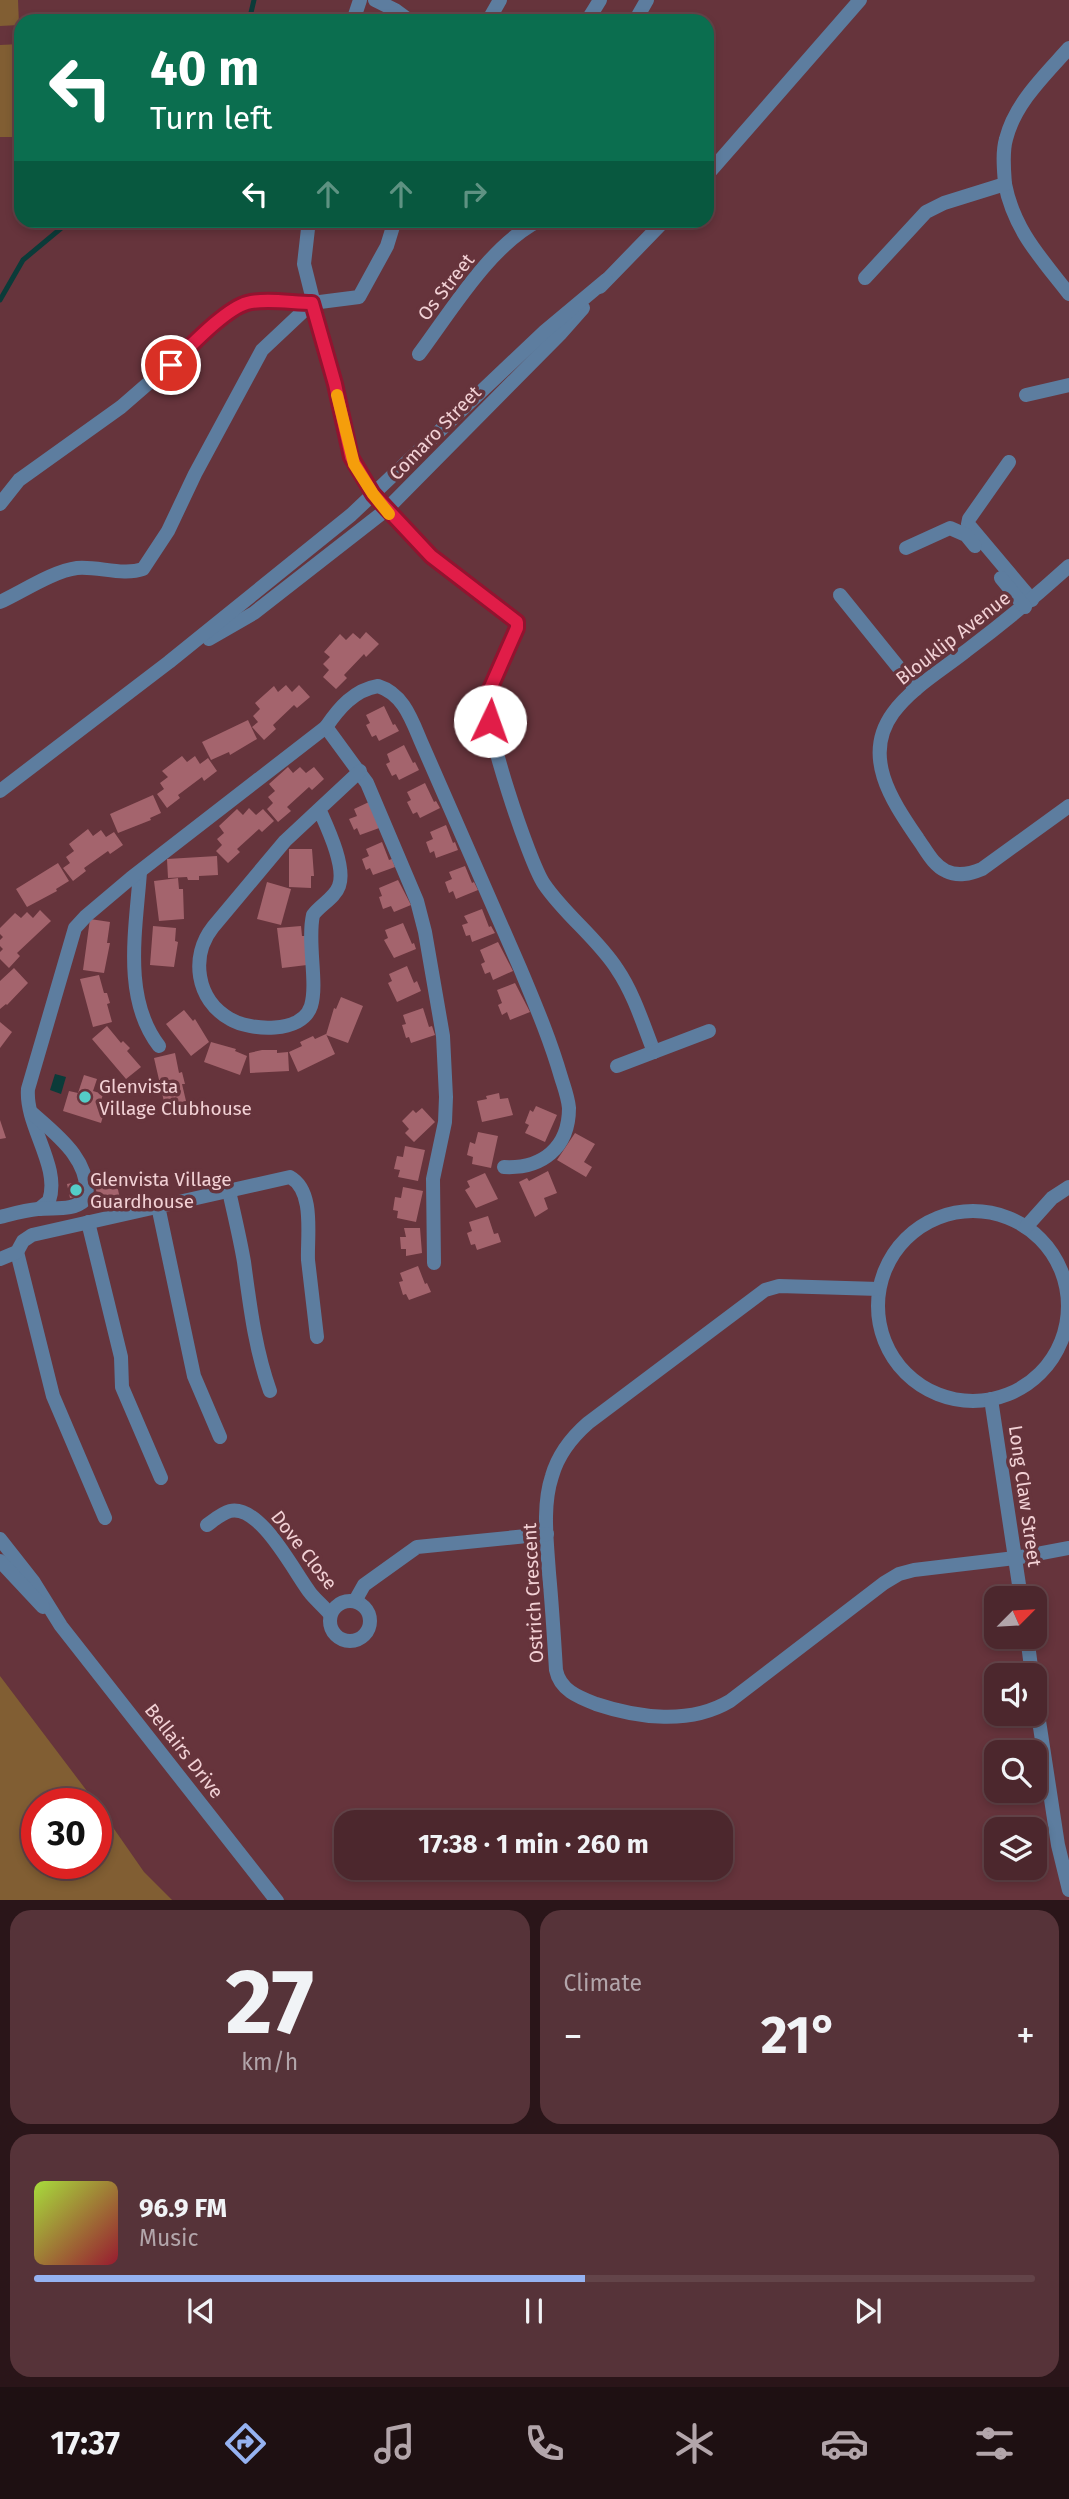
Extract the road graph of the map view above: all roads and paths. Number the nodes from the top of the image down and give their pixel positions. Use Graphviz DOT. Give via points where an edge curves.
graph roads {
  1 [pos="375,0"];
  2 [pos="860,0"];
  3 [pos="400,14"];
  4 [pos="1069,48"];
  5 [pos="714,167"];
  6 [pos="1005,184"];
  7 [pos="308,228"];
  8 [pos="393,228"];
  9 [pos="527,228"];
  10 [pos="657,228"];
  11 [pos="865,278"];
  12 [pos="606,280"];
  13 [pos="1069,294"];
  14 [pos="312,303"];
  15 [pos="419,354"];
  16 [pos="1069,385"];
  17 [pos="1026,395"];
  18 [pos="1009,462"];
  19 [pos="373,494"];
  20 [pos="0,504"];
  21 [pos="386,510"];
  22 [pos="906,548"];
  23 [pos="1069,566"];
  24 [pos="840,595"];
  25 [pos="0,602"];
  26 [pos="1029,603"];
  27 [pos="169,662"];
  28 [pos="916,689"];
  29 [pos="326,727"];
  30 [pos="360,771"];
  31 [pos="0,790"];
  32 [pos="1069,806"];
  33 [pos="320,811"];
  34 [pos="139,872"];
  35 [pos="709,1031"];
  36 [pos="159,1046"];
  37 [pos="654,1052"];
  38 [pos="617,1066"];
  39 [pos="32,1113"];
  40 [pos="504,1167"];
  41 [pos="1069,1187"];
  42 [pos="229,1191"];
  43 [pos="158,1206"];
  44 [pos="39,1209"];
  45 [pos="0,1217"];
  46 [pos="88,1222"];
  47 [pos="1026,1227"];
  48 [pos="17,1251"];
  49 [pos="0,1259"];
  50 [pos="434,1263"];
  51 [pos="879,1289"];
  52 [pos="317,1337"];
  53 [pos="270,1391"];
  54 [pos="992,1399"];
  55 [pos="220,1437"];
  56 [pos="161,1478"];
  57 [pos="105,1518"];
  58 [pos="207,1525"];
  59 [pos="547,1534"];
  60 [pos="0,1539"];
  61 [pos="1069,1548"];
  62 [pos="1015,1558"];
  63 [pos="0,1561"];
  64 [pos="1019,1586"];
  65 [pos="355,1601"];
  66 [pos="330,1614"];
  67 [pos="61,1626"];
  68 [pos="1040,1726"];
  69 [pos="1069,1888"];
  70 [pos="277,1900"];
  1 -- 3 [label="street"];
  2 -- 5 [label="street"];
  4 -- 6 [label="street" via="1014,120 1005,141"];
  6 -- 11 [label="street" via="926,212"];
  6 -- 13 [label="street" via="1019,227"];
  7 -- 14 [label="street" via="304,264"];
  8 -- 14 [label="street" via="359,297"];
  9 -- 15 [label="street, Os Street" via="495,254"];
  10 -- 12 [label="street, Comaro Street"];
  12 -- 19 [label="street, Comaro Street" via="545,331"];
  12 -- 21 [label="street, Comaro Street" via="561,334"];
  14 -- 19 [label="street" via="351,457"];
  14 -- 20 [label="street" via="253,302 236,307 121,407 19,480"];
  14 -- 25 [label="street" via="262,350 168,531 143,569 72,569"];
  16 -- 17 [label="street"];
  18 -- 26 [label="street" via="968,524"];
  19 -- 21 [label="street"];
  19 -- 27 [label="street, Comaro Street"];
  21 -- 27 [label="street, Comaro Street" via="254,612"];
  21 -- 37 [label="street" via="431,556 517,622 487,701 516,814 542,881 618,970"];
  22 -- 26 [label="street" via="950,528 957,530"];
  23 -- 26 [label="street, Blouklip Avenue"];
  24 -- 28 [label="street"];
  26 -- 28 [label="street, Blouklip Avenue"];
  27 -- 31 [label="street, Comaro Street"];
  28 -- 32 [label="street, Blouklip Avenue" via="886,725 879,763 891,796 935,863 958,874 982,869"];
  29 -- 30 [label="street"];
  29 -- 34 [label="street"];
  29 -- 40 [label="street" via="349,700 369,688 386,689 404,705 535,1002 568,1098 566,1129 543,1161"];
  30 -- 33 [label="street"];
  30 -- 50 [label="street" via="417,901 443,1036 446,1107 433,1179"];
  33 -- 33 [label="street" via="285,841 203,942 199,962 202,987 230,1020 255,1027 294,1023 303,1019 311,1006 313,915 336,891 340,878 333,842"];
  34 -- 36 [label="street" via="136,990 145,1026"];
  34 -- 39 [label="street" via="86,916 72,934 30,1080 27,1098"];
  35 -- 37 [label="street"];
  37 -- 38 [label="street"];
  39 -- 44 [label="street" via="52,1185 49,1201"];
  39 -- 44 [label="street" via="77,1157 87,1186 81,1203 57,1210"];
  41 -- 47 [label="street" via="1052,1198"];
  42 -- 43 [label="street"];
  42 -- 52 [label="street" via="286,1176 298,1183 308,1216"];
  42 -- 53 [label="street" via="260,1364"];
  43 -- 46 [label="street"];
  43 -- 55 [label="street" via="194,1376"];
  44 -- 45 [label="street"];
  46 -- 48 [label="street" via="32,1235"];
  46 -- 56 [label="street" via="121,1357 122,1387"];
  47 -- 51 [label="street" via="998,1214 966,1211 936,1218 909,1235 890,1260"];
  47 -- 54 [label="street" via="1045,1243 1058,1264 1068,1312 1063,1337 1036,1378 1015,1392"];
  48 -- 49 [label="street"];
  48 -- 57 [label="street" via="52,1396"];
  51 -- 54 [label="street" via="879,1320 889,1349 907,1374 932,1391 961,1400"];
  51 -- 59 [label="street, Ostrich Crescent" via="779,1286 759,1294 575,1436 552,1476"];
  54 -- 62 [label="street, Long Claw Street"];
  58 -- 66 [label="street, Dove Close" via="231,1511 254,1518"];
  59 -- 62 [label="street, Ostrich Crescent" via="560,1681 586,1700 647,1717 690,1714 725,1704 899,1574"];
  59 -- 65 [label="street, Dove Close" via="417,1547 364,1586"];
  60 -- 67 [label="street, Bellairs Drive"];
  61 -- 62 [label="street, Ostrich Crescent"];
  62 -- 64 [label="street, Long Claw Street"];
  63 -- 67 [label="street, Bellairs Drive"];
  65 -- 66 [label="street, Dove Close" via="340,1602"];
  65 -- 66 [label="street, Dove Close" via="364,1606 370,1620 361,1637 352,1641 337,1637"];
  67 -- 70 [label="street, Bellairs Drive"];
  68 -- 69 [label="street"];
}
